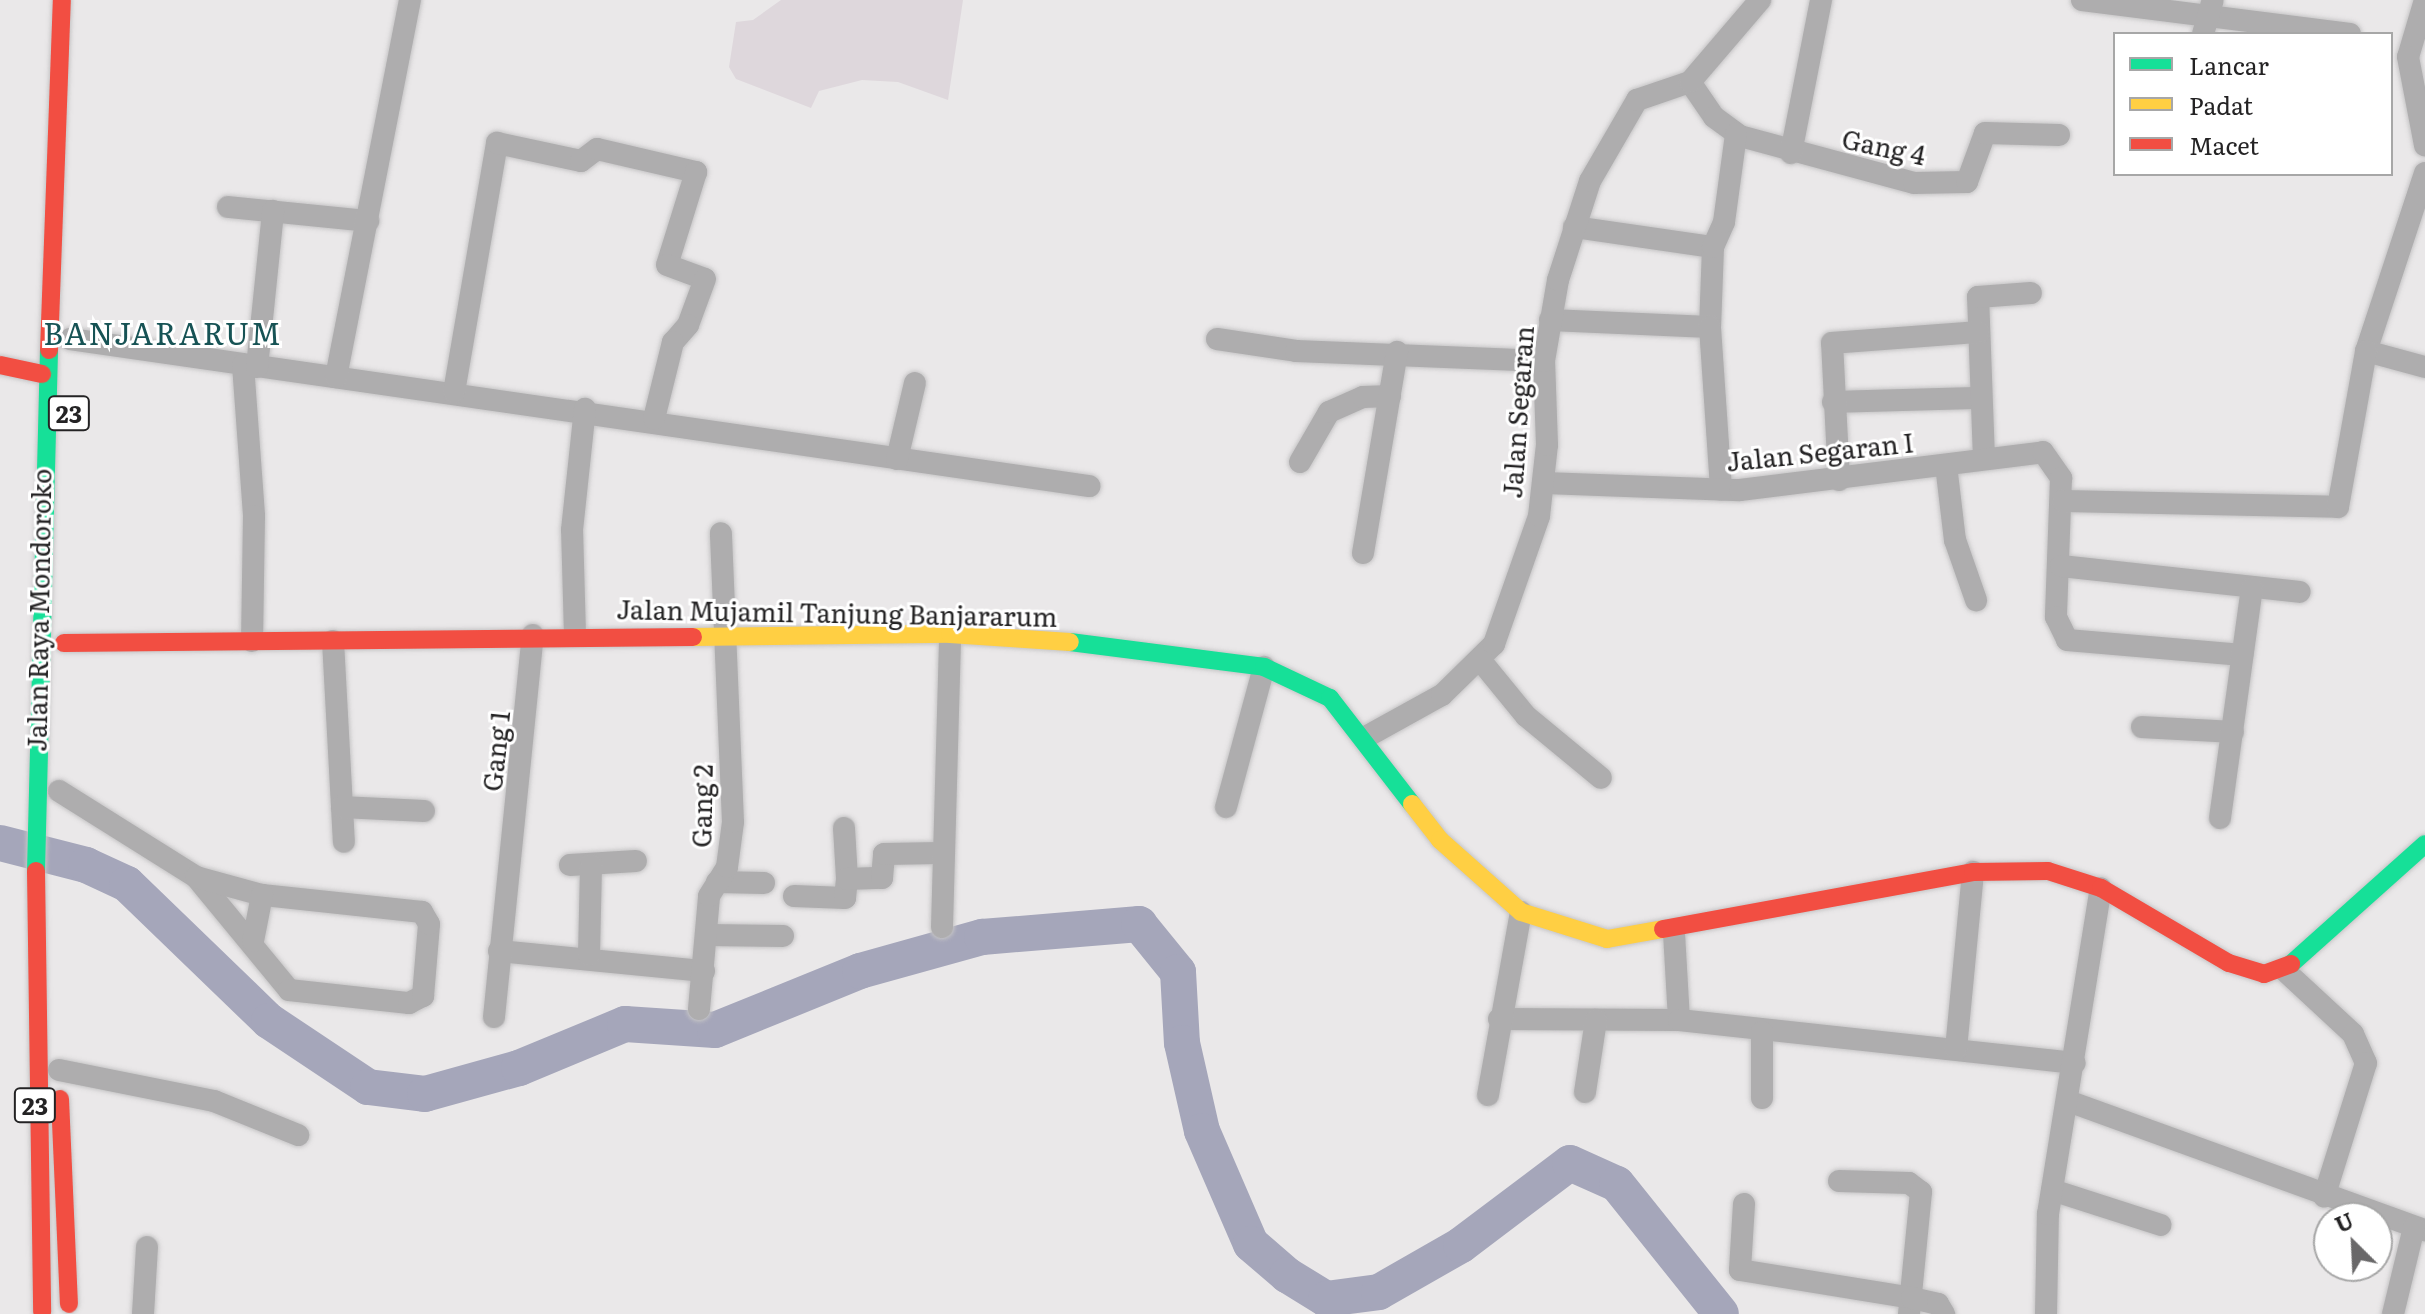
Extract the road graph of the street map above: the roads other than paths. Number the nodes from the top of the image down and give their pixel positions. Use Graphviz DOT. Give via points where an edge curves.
graph roads {
  1 [pos="62,0"];
  2 [pos="410,0"];
  3 [pos="1760,0"];
  4 [pos="1821,0"];
  5 [pos="2082,0"];
  6 [pos="2425,0"];
  7 [pos="2211,5"];
  8 [pos="2204,32"];
  9 [pos="2340,32"];
  10 [pos="2408,47"];
  11 [pos="1690,82"];
  12 [pos="1736,134"];
  13 [pos="2059,135"];
  14 [pos="2425,145"];
  15 [pos="1791,153"];
  16 [pos="2425,173"];
  17 [pos="78,175"];
  18 [pos="228,207"];
  19 [pos="273,211"];
  20 [pos="368,221"];
  21 [pos="1574,227"];
  22 [pos="1713,247"];
  23 [pos="2031,293"];
  24 [pos="1550,320"];
  25 [pos="1710,327"];
  26 [pos="1979,332"];
  27 [pos="70,339"];
  28 [pos="1217,339"];
  29 [pos="2366,351"];
  30 [pos="1397,352"];
  31 [pos="1544,361"];
  32 [pos="0,365"];
  33 [pos="250,366"];
  34 [pos="2425,367"];
  35 [pos="42,374"];
  36 [pos="336,377"];
  37 [pos="915,383"];
  38 [pos="454,392"];
  39 [pos="1390,396"];
  40 [pos="1973,398"];
  41 [pos="1833,402"];
  42 [pos="585,409"];
  43 [pos="654,419"];
  44 [pos="897,459"];
  45 [pos="1984,459"];
  46 [pos="1300,462"];
  47 [pos="1946,465"];
  48 [pos="1839,480"];
  49 [pos="1545,483"];
  50 [pos="1089,486"];
  51 [pos="1721,490"];
  52 [pos="2063,501"];
  53 [pos="721,533"];
  54 [pos="1363,553"];
  55 [pos="2061,566"];
  56 [pos="2252,588"];
  57 [pos="2300,592"];
  58 [pos="1976,600"];
  59 [pos="950,634"];
  60 [pos="533,635"];
  61 [pos="575,635"];
  62 [pos="723,636"];
  63 [pos="252,641"];
  64 [pos="333,641"];
  65 [pos="64,643"];
  66 [pos="2242,655"];
  67 [pos="1481,661"];
  68 [pos="1264,667"];
  69 [pos="2142,727"];
  70 [pos="2233,732"];
  71 [pos="1364,738"];
  72 [pos="1601,778"];
  73 [pos="59,791"];
  74 [pos="342,807"];
  75 [pos="1226,807"];
  76 [pos="424,811"];
  77 [pos="2220,818"];
  78 [pos="59,826"];
  79 [pos="844,828"];
  80 [pos="344,842"];
  81 [pos="2425,844"];
  82 [pos="940,853"];
  83 [pos="636,861"];
  84 [pos="1973,872"];
  85 [pos="196,877"];
  86 [pos="847,879"];
  87 [pos="717,882"];
  88 [pos="764,883"];
  89 [pos="2101,888"];
  90 [pos="58,894"];
  91 [pos="262,895"];
  92 [pos="794,896"];
  93 [pos="1521,912"];
  94 [pos="942,927"];
  95 [pos="1674,933"];
  96 [pos="706,935"];
  97 [pos="783,936"];
  98 [pos="253,941"];
  99 [pos="499,951"];
  100 [pos="589,955"];
  101 [pos="2284,970"];
  102 [pos="704,971"];
  103 [pos="699,1009"];
  104 [pos="494,1017"];
  105 [pos="1499,1019"];
  106 [pos="1596,1020"];
  107 [pos="1679,1020"];
  108 [pos="1762,1032"];
  109 [pos="1956,1049"];
  110 [pos="2075,1063"];
  111 [pos="59,1070"];
  112 [pos="1585,1092"];
  113 [pos="1488,1095"];
  114 [pos="1762,1098"];
  115 [pos="2068,1101"];
  116 [pos="298,1135"];
  117 [pos="64,1174"];
  118 [pos="36,1177"];
  119 [pos="1839,1181"];
  120 [pos="2052,1190"];
  121 [pos="2324,1197"];
  122 [pos="1744,1204"];
  123 [pos="2161,1225"];
  124 [pos="2420,1229"];
  125 [pos="20,1231"];
  126 [pos="147,1247"];
  127 [pos="90,1274"];
  128 [pos="69,1304"];
  129 [pos="1911,1306"];
  130 [pos="42,1312"];
  131 [pos="143,1314"];
  132 [pos="1944,1314"];
  133 [pos="2046,1314"];
  134 [pos="2393,1314"];
  1 -- 35 [label="main road, Jalan Raya Mondoroko / 23"];
  2 -- 20 [label="street"];
  3 -- 11 [label="street"];
  4 -- 15 [label="street"];
  5 -- 7 [label="street"];
  6 -- 10 [label="street"];
  7 -- 8 [label="street"];
  7 -- 9 [label="street"];
  10 -- 14 [label="street"];
  11 -- 12 [label="street, Gang 4"];
  11 -- 21 [label="street, Jalan Segaran" via="1644,95 1632,106 1601,158"];
  12 -- 15 [label="street, Gang 4"];
  12 -- 22 [label="street" via="1724,222"];
  13 -- 15 [label="street, Gang 4" via="1985,133 1967,182 1950,186"];
  16 -- 29 [label="street"];
  17 -- 27 [label="main road, Jalan Raya Mondoroko / 23"];
  18 -- 19 [label="street"];
  19 -- 20 [label="street"];
  19 -- 33 [label="street"];
  20 -- 36 [label="street"];
  21 -- 22 [label="street"];
  21 -- 24 [label="street, Jalan Segaran"];
  22 -- 25 [label="street"];
  23 -- 26 [label="street" via="1979,294"];
  24 -- 25 [label="street"];
  24 -- 31 [label="street, Jalan Segaran"];
  25 -- 51 [label="street"];
  26 -- 41 [label="street" via="1834,342"];
  26 -- 45 [label="street"];
  27 -- 33 [label="street"];
  27 -- 65 [label="main road, Jalan Raya Mondoroko / 23"];
  28 -- 30 [label="street" via="1296,351"];
  29 -- 34 [label="street"];
  29 -- 52 [label="street" via="2338,507"];
  30 -- 31 [label="street"];
  30 -- 39 [label="street"];
  31 -- 49 [label="street, Jalan Segaran"];
  32 -- 35 [label="main road"];
  33 -- 36 [label="street"];
  33 -- 63 [label="street"];
  35 -- 118 [label="main road, Jalan Raya Mondoroko / 23"];
  36 -- 38 [label="street"];
  37 -- 44 [label="street"];
  38 -- 42 [label="street"];
  38 -- 43 [label="street" via="498,136 581,161 597,149 696,172 667,265 705,279 688,325 673,342"];
  39 -- 46 [label="street" via="1363,397 1329,412"];
  39 -- 54 [label="street"];
  40 -- 41 [label="street"];
  41 -- 48 [label="street"];
  42 -- 43 [label="street"];
  42 -- 61 [label="street" via="572,530"];
  43 -- 44 [label="street"];
  44 -- 50 [label="street"];
  45 -- 47 [label="street, Jalan Segaran I"];
  45 -- 52 [label="street, Jalan Segaran I" via="2052,456"];
  47 -- 48 [label="street, Jalan Segaran I"];
  47 -- 58 [label="street" via="1955,540"];
  48 -- 51 [label="street, Jalan Segaran I"];
  49 -- 51 [label="street, Jalan Segaran I"];
  49 -- 67 [label="street, Jalan Segaran" via="1512,608"];
  52 -- 55 [label="street"];
  53 -- 62 [label="street, Gang 2"];
  55 -- 56 [label="street"];
  55 -- 66 [label="street" via="2056,617 2067,640"];
  56 -- 57 [label="street"];
  56 -- 66 [label="street"];
  59 -- 62 [label="main road, Jalan Mujamil Tanjung Banjararum"];
  59 -- 68 [label="main road, Jalan Mujamil Tanjung Banjararum" via="1136,646"];
  59 -- 82 [label="street"];
  60 -- 61 [label="main road, Jalan Mujamil Tanjung Banjararum"];
  60 -- 64 [label="main road, Jalan Mujamil Tanjung Banjararum"];
  60 -- 99 [label="street, Gang 1"];
  61 -- 62 [label="main road, Jalan Mujamil Tanjung Banjararum"];
  62 -- 87 [label="street, Gang 2" via="733,822"];
  63 -- 64 [label="main road, Jalan Mujamil Tanjung Banjararum"];
  63 -- 65 [label="main road, Jalan Mujamil Tanjung Banjararum"];
  64 -- 74 [label="street"];
  65 -- 73 [label="main road, Jalan Raya Mondoroko / 23"];
  66 -- 70 [label="street"];
  67 -- 71 [label="street, Jalan Segaran" via="1442,695"];
  67 -- 72 [label="street" via="1526,716"];
  68 -- 71 [label="main road, Jalan Mujamil Tanjung Banjararum" via="1316,686"];
  68 -- 75 [label="street"];
  69 -- 70 [label="street"];
  70 -- 77 [label="street"];
  71 -- 93 [label="main road, Jalan Mujamil Tanjung Banjararum" via="1440,840"];
  73 -- 78 [label="main road, Jalan Raya Mondoroko / 23"];
  73 -- 85 [label="street"];
  74 -- 76 [label="street"];
  74 -- 80 [label="street"];
  79 -- 86 [label="street"];
  81 -- 101 [label="main road"];
  82 -- 86 [label="street" via="890,852 882,857 881,879"];
  82 -- 94 [label="street"];
  83 -- 100 [label="street" via="581,865"];
  84 -- 89 [label="main road, Jalan Mujamil Tanjung Banjararum" via="2048,871"];
  84 -- 95 [label="main road, Jalan Mujamil Tanjung Banjararum"];
  84 -- 109 [label="street"];
  85 -- 91 [label="street"];
  85 -- 98 [label="street"];
  86 -- 92 [label="street" via="845,898"];
  87 -- 88 [label="street"];
  87 -- 96 [label="street, Gang 2"];
  89 -- 101 [label="main road, Jalan Mujamil Tanjung Banjararum" via="2229,963 2264,974"];
  89 -- 110 [label="street"];
  90 -- 111 [label="main road, 23"];
  91 -- 98 [label="street"];
  91 -- 98 [label="street" via="422,912 429,924 426,986 409,1003 300,995 280,983"];
  93 -- 95 [label="main road, Jalan Mujamil Tanjung Banjararum" via="1577,936"];
  93 -- 105 [label="street"];
  95 -- 107 [label="street"];
  96 -- 97 [label="street"];
  96 -- 102 [label="street, Gang 2"];
  99 -- 100 [label="street"];
  99 -- 104 [label="street, Gang 1"];
  100 -- 102 [label="street"];
  101 -- 121 [label="street" via="2353,1034 2366,1063"];
  102 -- 103 [label="street, Gang 2"];
  105 -- 106 [label="street"];
  105 -- 113 [label="street"];
  106 -- 107 [label="street"];
  106 -- 112 [label="street"];
  107 -- 108 [label="street"];
  108 -- 109 [label="street"];
  108 -- 114 [label="street"];
  109 -- 110 [label="street"];
  110 -- 115 [label="street"];
  111 -- 116 [label="street" via="214,1101"];
  111 -- 117 [label="main road, 23"];
  115 -- 120 [label="street"];
  115 -- 121 [label="street"];
  117 -- 127 [label="main road" via="85,1233"];
  117 -- 128 [label="main road, 23"];
  118 -- 125 [label="main road"];
  118 -- 130 [label="main road, Jalan Raya Mondoroko / 23"];
  119 -- 129 [label="street" via="1909,1183 1921,1192"];
  120 -- 123 [label="street"];
  120 -- 133 [label="street"];
  121 -- 124 [label="street"];
  122 -- 129 [label="street" via="1740,1270"];
  124 -- 134 [label="street"];
  126 -- 131 [label="street"];
  129 -- 132 [label="street" via="1938,1304"];
}
